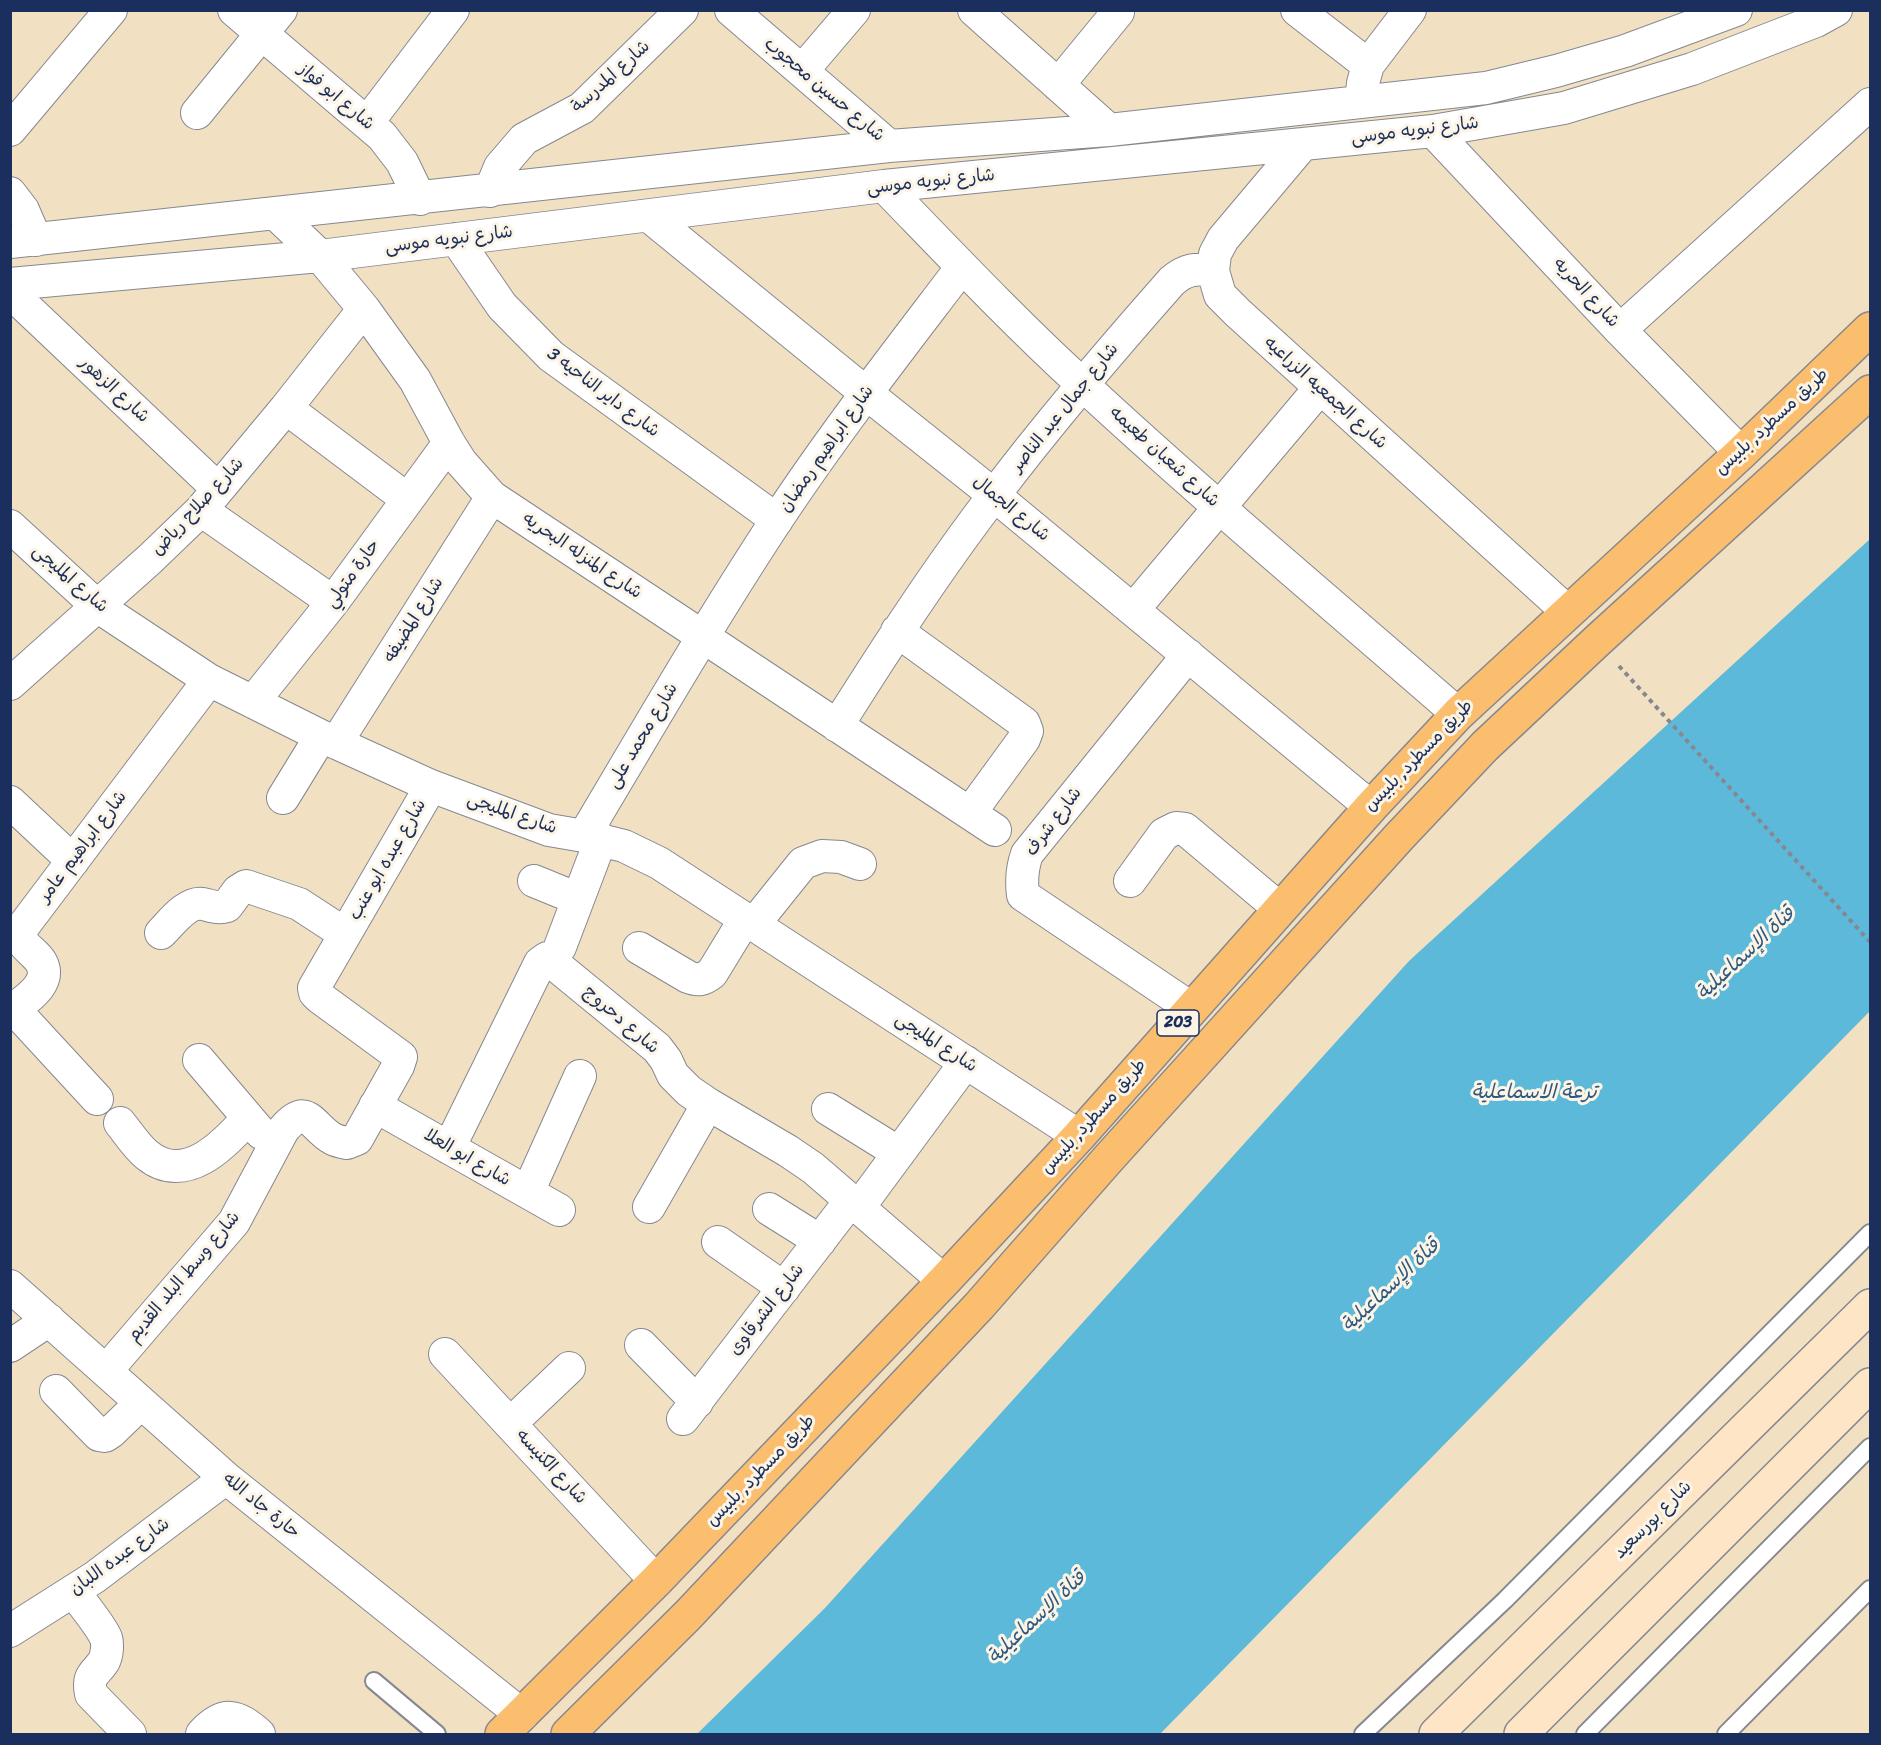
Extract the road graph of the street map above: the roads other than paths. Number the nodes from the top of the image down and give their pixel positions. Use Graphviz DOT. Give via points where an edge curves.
graph roads {
  1 [pos="111,10"];
  2 [pos="234,10"];
  3 [pos="453,10"];
  4 [pos="731,10"];
  5 [pos="854,10"];
  6 [pos="974,10"];
  7 [pos="1297,10"];
  8 [pos="1410,10"];
  9 [pos="1736,10"];
  10 [pos="1836,10"];
  11 [pos="1118,12"];
  12 [pos="667,15"];
  13 [pos="1702,17"];
  14 [pos="1006,21"];
  15 [pos="271,22"];
  16 [pos="1368,65"];
  17 [pos="802,71"];
  18 [pos="1058,85"];
  19 [pos="1361,102"];
  20 [pos="1870,104"];
  21 [pos="197,113"];
  22 [pos="367,123"];
  23 [pos="10,130"];
  24 [pos="1109,130"];
  25 [pos="1433,131"];
  26 [pos="1303,144"];
  27 [pos="889,146"];
  28 [pos="884,186"];
  29 [pos="490,191"];
  30 [pos="10,193"];
  31 [pos="420,199"];
  32 [pos="276,214"];
  33 [pos="649,216"];
  34 [pos="456,239"];
  35 [pos="23,241"];
  36 [pos="320,256"];
  37 [pos="962,267"];
  38 [pos="1213,271"];
  39 [pos="10,284"];
  40 [pos="10,292"];
  41 [pos="364,309"];
  42 [pos="1870,329"];
  43 [pos="1620,330"];
  44 [pos="1082,384"];
  45 [pos="1320,388"];
  46 [pos="1870,392"];
  47 [pos="866,393"];
  48 [pos="286,408"];
  49 [pos="449,443"];
  50 [pos="1741,453"];
  51 [pos="994,495"];
  52 [pos="492,497"];
  53 [pos="209,499"];
  54 [pos="407,499"];
  55 [pos="1220,507"];
  56 [pos="777,520"];
  57 [pos="10,526"];
  58 [pos="333,602"];
  59 [pos="97,606"];
  60 [pos="1133,610"];
  61 [pos="1568,612"];
  62 [pos="897,631"];
  63 [pos="702,637"];
  64 [pos="1188,655"];
  65 [pos="209,680"];
  66 [pos="10,684"];
  67 [pos="253,702"];
  68 [pos="1458,714"];
  69 [pos="837,726"];
  70 [pos="329,739"];
  71 [pos="431,786"];
  72 [pos="283,798"];
  73 [pos="10,802"];
  74 [pos="1371,807"];
  75 [pos="593,838"];
  76 [pos="73,861"];
  77 [pos="860,864"];
  78 [pos="534,881"];
  79 [pos="1130,881"];
  80 [pos="578,899"];
  81 [pos="1280,909"];
  82 [pos="749,922"];
  83 [pos="161,933"];
  84 [pos="15,934"];
  85 [pos="345,934"];
  86 [pos="560,947"];
  87 [pos="639,948"];
  88 [pos="1191,1008"];
  89 [pos="12,1010"];
  90 [pos="199,1060"];
  91 [pos="966,1062"];
  92 [pos="580,1076"];
  93 [pos="96,1099"];
  94 [pos="708,1104"];
  95 [pos="375,1106"];
  96 [pos="828,1109"];
  97 [pos="248,1118"];
  98 [pos="120,1123"];
  99 [pos="1079,1136"];
  100 [pos="273,1148"];
  101 [pos="449,1148"];
  102 [pos="899,1153"];
  103 [pos="528,1192"];
  104 [pos="856,1204"];
  105 [pos="649,1207"];
  106 [pos="769,1209"];
  107 [pos="559,1210"];
  108 [pos="1870,1233"];
  109 [pos="820,1241"];
  110 [pos="718,1242"];
  111 [pos="944,1281"];
  112 [pos="10,1286"];
  113 [pos="784,1288"];
  114 [pos="1870,1306"];
  115 [pos="49,1320"];
  116 [pos="641,1345"];
  117 [pos="10,1346"];
  118 [pos="446,1354"];
  119 [pos="568,1368"];
  120 [pos="105,1371"];
  121 [pos="1870,1385"];
  122 [pos="56,1391"];
  123 [pos="141,1403"];
  124 [pos="510,1424"];
  125 [pos="1870,1447"];
  126 [pos="226,1478"];
  127 [pos="656,1581"];
  128 [pos="1870,1589"];
  129 [pos="73,1591"];
  130 [pos="15,1621"];
  131 [pos="374,1681"];
  132 [pos="512,1725"];
  133 [pos="130,1734"];
  134 [pos="202,1734"];
  135 [pos="259,1734"];
  136 [pos="437,1734"];
  137 [pos="568,1734"];
  138 [pos="1363,1734"];
  139 [pos="1436,1734"];
  140 [pos="1521,1734"];
  141 [pos="1585,1734"];
  142 [pos="1726,1734"];
  1 -- 23 [label="street"];
  2 -- 15 [label="street, شارع ابو فواز"];
  3 -- 22 [label="street"];
  4 -- 17 [label="street, شارع حسين محجوب"];
  5 -- 17 [label="street"];
  6 -- 14 [label="street"];
  7 -- 16 [label="street"];
  8 -- 16 [label="street"];
  9 -- 13 [label="street, شارع نبويه موسى"];
  10 -- 25 [label="street, شارع نبويه موسى" via="1692,69 1575,105"];
  11 -- 18 [label="street"];
  12 -- 29 [label="street, شارع المدرسة" via="582,108 524,139 500,167"];
  13 -- 19 [label="street, شارع نبويه موسى" via="1625,51 1556,71 1496,85"];
  14 -- 18 [label="street"];
  15 -- 21 [label="street"];
  15 -- 22 [label="street, شارع ابو فواز"];
  16 -- 19 [label="street"];
  17 -- 27 [label="street, شارع حسين محجوب"];
  18 -- 24 [label="street"];
  19 -- 24 [label="street, شارع نبويه موسى"];
  20 -- 43 [label="street"];
  22 -- 31 [label="street, شارع ابو فواز" via="402,162"];
  24 -- 27 [label="street, شارع نبويه موسى"];
  25 -- 26 [label="street, شارع نبويه موسى"];
  25 -- 43 [label="street, شارع الحريه"];
  26 -- 28 [label="street, شارع نبويه موسى"];
  26 -- 38 [label="street" via="1223,239 1215,254"];
  27 -- 29 [label="street, شارع نبويه موسى"];
  28 -- 33 [label="street, شارع نبويه موسى"];
  28 -- 37 [label="street, شارع شعبان طعيمه"];
  29 -- 31 [label="street, شارع نبويه موسى"];
  30 -- 35 [label="street" via="23,210"];
  31 -- 32 [label="street, شارع نبويه موسى"];
  32 -- 35 [label="street, شارع نبويه موسى"];
  32 -- 36 [label="street, شارع المنزله البحريه"];
  33 -- 34 [label="street, شارع نبويه موسى"];
  33 -- 47 [label="street, شارع الجمال"];
  34 -- 36 [label="street, شارع نبويه موسى"];
  34 -- 56 [label="street, شارع داير الناحيه 3" via="502,306 551,356"];
  36 -- 39 [label="street, شارع نبويه موسى"];
  36 -- 41 [label="street, شارع المنزله البحريه"];
  37 -- 44 [label="street, شارع شعبان طعيمه"];
  37 -- 47 [label="street, شارع ابراهيم رمضان"];
  38 -- 44 [label="street, شارع جمال عبد الناصر" via="1198,268 1172,280"];
  38 -- 45 [label="street, شارع الجمعيه الزراعيه" via="1220,295"];
  40 -- 53 [label="street, شارع الزهور"];
  41 -- 48 [label="street, شارع صلاح رياض"];
  41 -- 49 [label="street, شارع المنزله البحريه" via="415,380"];
  42 -- 50 [label="main road, طريق مسطرد, بلبيس / 203"];
  43 -- 50 [label="street, شارع الحريه"];
  44 -- 51 [label="street, شارع جمال عبد الناصر"];
  44 -- 55 [label="street, شارع شعبان طعيمه"];
  45 -- 55 [label="street"];
  45 -- 61 [label="street, شارع الجمعيه الزراعيه"];
  46 -- 137 [label="main road, 203" via="1485,747 1399,837 979,1305 688,1616"];
  47 -- 51 [label="street, شارع الجمال"];
  47 -- 56 [label="street, شارع ابراهيم رمضان"];
  48 -- 53 [label="street, شارع صلاح رياض"];
  48 -- 54 [label="street"];
  49 -- 52 [label="street, شارع المنزله البحريه"];
  49 -- 54 [label="street, حارة متولي"];
  50 -- 61 [label="main road, طريق مسطرد, بلبيس / 203"];
  51 -- 60 [label="street, شارع الجمال"];
  51 -- 62 [label="street, شارع جمال عبد الناصر"];
  52 -- 63 [label="street, شارع المنزله البحريه"];
  52 -- 70 [label="street, شارع المضيفه"];
  53 -- 58 [label="street, شارع الزهور"];
  53 -- 59 [label="street, شارع صلاح رياض"];
  54 -- 58 [label="street, حارة متولي"];
  55 -- 60 [label="street"];
  55 -- 68 [label="street, شارع شعبان طعيمه"];
  56 -- 63 [label="street, شارع ابراهيم رمضان"];
  57 -- 59 [label="street, شارع المليجى"];
  58 -- 67 [label="street, حارة متولي"];
  59 -- 65 [label="street, شارع المليجى"];
  59 -- 66 [label="street, شارع صلاح رياض"];
  60 -- 64 [label="street, شارع الجمال"];
  61 -- 68 [label="main road, طريق مسطرد, بلبيس / 203"];
  62 -- 69 [label="street, شارع جمال عبد الناصر"];
  62 -- 69 [label="street, شارع المنزله البحريه" via="1024,723 1024,739 982,822"];
  63 -- 69 [label="street, شارع المنزله البحريه"];
  63 -- 75 [label="street, شارع محمد على"];
  64 -- 74 [label="street, شارع الجمال"];
  64 -- 88 [label="street, شارع شرف" via="1027,854 1021,881 1023,895"];
  65 -- 67 [label="street, شارع المليجى"];
  65 -- 76 [label="street, شارع ابراهيم عامر"];
  67 -- 70 [label="street, شارع المليجى"];
  68 -- 74 [label="main road, طريق مسطرد, بلبيس / 203"];
  70 -- 71 [label="street, شارع المليجى"];
  70 -- 72 [label="street, شارع المضيفه"];
  71 -- 75 [label="street, شارع المليجى" via="549,830"];
  71 -- 85 [label="street, شارع عبده ابو عنب"];
  73 -- 76 [label="street"];
  74 -- 81 [label="main road, طريق مسطرد, بلبيس / 203"];
  75 -- 80 [label="street, شارع محمد على"];
  75 -- 82 [label="street, شارع المليجى" via="624,846 659,863"];
  76 -- 84 [label="street, شارع ابراهيم عامر"];
  77 -- 82 [label="street" via="822,856 803,863"];
  78 -- 80 [label="street"];
  79 -- 81 [label="street" via="1164,834 1176,828 1185,830"];
  80 -- 86 [label="street, شارع محمد على"];
  81 -- 88 [label="main road, طريق مسطرد, بلبيس / 203"];
  82 -- 87 [label="street" via="705,979 696,980"];
  82 -- 91 [label="street, شارع المليجى"];
  83 -- 85 [label="street, شارع عبده ابو عنب" via="190,906 227,906 246,886 299,904"];
  84 -- 89 [label="street, شارع ابراهيم عامر" via="40,961 44,972 38,989"];
  85 -- 95 [label="street, شارع عبده ابو عنب" via="315,983 315,993 401,1057"];
  88 -- 99 [label="main road, طريق مسطرد, بلبيس / 203"];
  89 -- 93 [label="street"];
  90 -- 97 [label="street"];
  91 -- 99 [label="street, شارع المليجى"];
  91 -- 102 [label="street, شارع الشرقاوى"];
  92 -- 103 [label="street"];
  94 -- 101 [label="street, شارع دحروج" via="673,1075 657,1048 547,958 540,963"];
  94 -- 104 [label="street, شارع دحروج" via="788,1151"];
  94 -- 105 [label="street"];
  95 -- 100 [label="street, شارع وسط البلد القديم" via="357,1139 347,1143 333,1139 302,1116 290,1121"];
  95 -- 101 [label="street, شارع ابو العلا"];
  96 -- 102 [label="street"];
  97 -- 98 [label="street" via="213,1151 186,1166 159,1162 147,1155"];
  97 -- 100 [label="street"];
  99 -- 111 [label="main road, طريق مسطرد, بلبيس / 203"];
  100 -- 120 [label="street, شارع وسط البلد القديم" via="234,1222"];
  101 -- 103 [label="street, شارع ابو العلا"];
  102 -- 104 [label="street, شارع الشرقاوى"];
  103 -- 107 [label="street, شارع ابو العلا"];
  104 -- 109 [label="street, شارع الشرقاوى"];
  104 -- 111 [label="street, شارع دحروج"];
  106 -- 109 [label="street"];
  108 -- 138 [label="lane" via="1513,1592"];
  109 -- 113 [label="street, شارع الشرقاوى"];
  110 -- 113 [label="street"];
  111 -- 127 [label="main road, طريق مسطرد, بلبيس / 203"];
  112 -- 115 [label="street, حارة جاد الله"];
  113 -- 116 [label="street, شارع الشرقاوى" via="690,1411"];
  114 -- 139 [label="main road, شارع بورسعيد"];
  115 -- 117 [label="street"];
  115 -- 120 [label="street, حارة جاد الله"];
  118 -- 124 [label="street, شارع الكنيسه"];
  119 -- 124 [label="street"];
  120 -- 123 [label="street, حارة جاد الله"];
  121 -- 140 [label="main road"];
  122 -- 123 [label="street" via="99,1435 105,1436"];
  123 -- 126 [label="street, حارة جاد الله"];
  124 -- 127 [label="street, شارع الكنيسه"];
  125 -- 141 [label="lane"];
  126 -- 129 [label="street, شارع عبده اللبان"];
  126 -- 132 [label="street, حارة جاد الله"];
  127 -- 132 [label="main road, طريق مسطرد, بلبيس / 203"];
  128 -- 142 [label="lane"];
  129 -- 130 [label="street, شارع عبده اللبان"];
  129 -- 133 [label="street" via="106,1638 104,1660 91,1676 91,1694"];
  131 -- 136 [label="lane"];
  134 -- 135 [label="street" via="221,1718 234,1717"];
}
